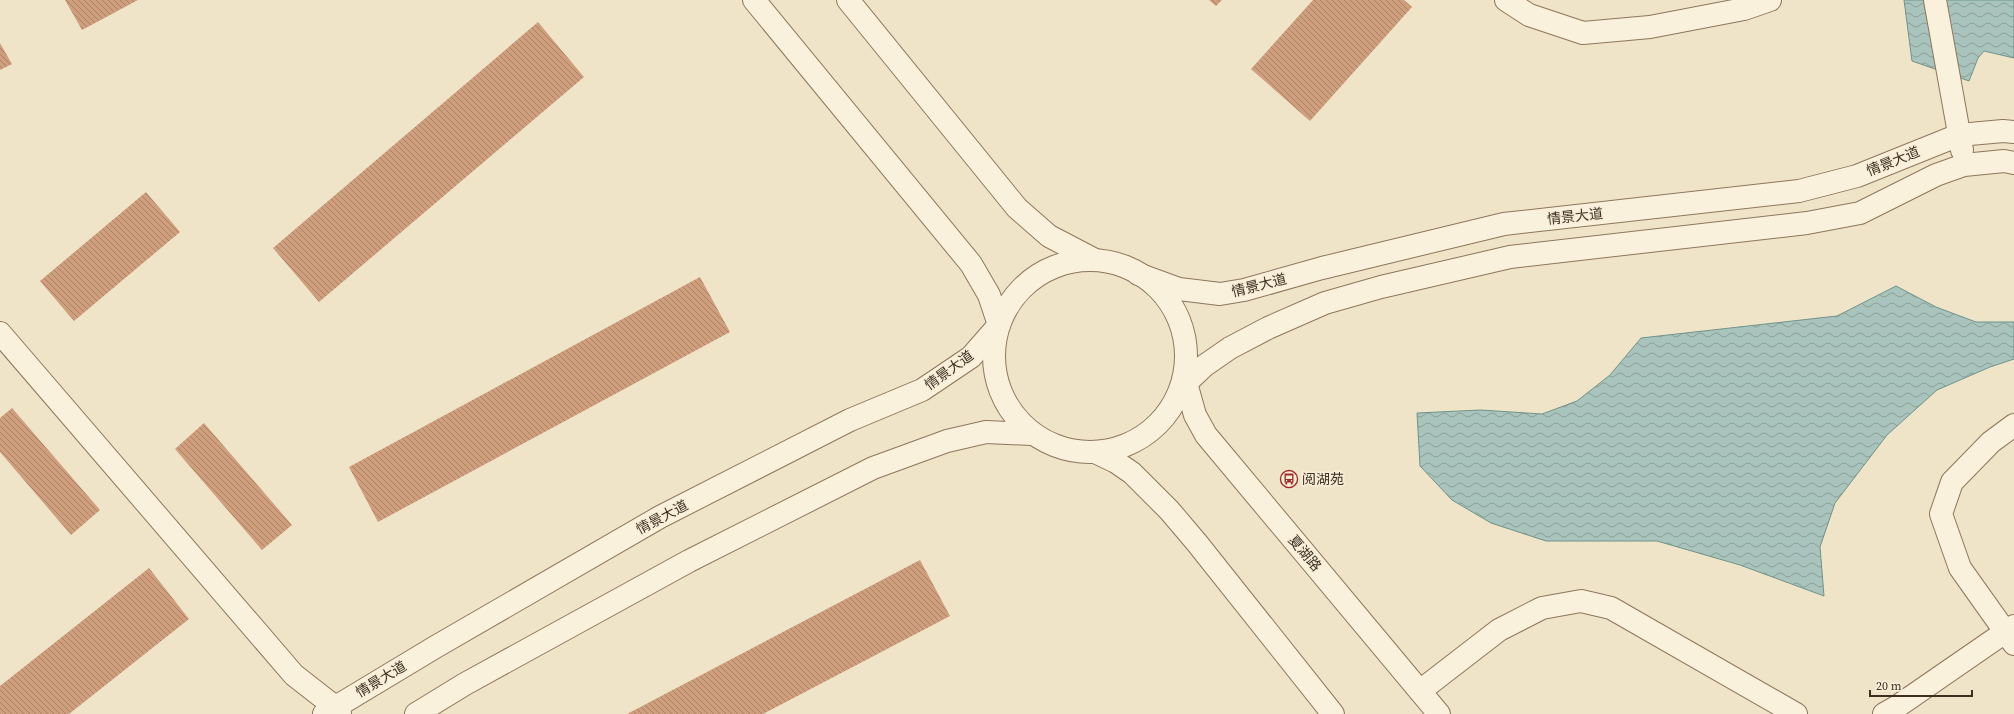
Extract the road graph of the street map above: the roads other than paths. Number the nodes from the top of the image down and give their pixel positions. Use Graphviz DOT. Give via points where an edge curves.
graph roads {
  1 [pos="754,0"];
  2 [pos="848,0"];
  3 [pos="1506,0"];
  4 [pos="1770,0"];
  5 [pos="1935,0"];
  6 [pos="2014,132"];
  7 [pos="1959,136"];
  8 [pos="2014,163"];
  9 [pos="1964,165"];
  10 [pos="1093,258"];
  11 [pos="1138,274"];
  12 [pos="999,325"];
  13 [pos="0,333"];
  14 [pos="1186,383"];
  15 [pos="2014,425"];
  16 [pos="1031,434"];
  17 [pos="1095,452"];
  18 [pos="2011,634"];
  19 [pos="1420,691"];
  20 [pos="333,712"];
  21 [pos="416,714"];
  22 [pos="1333,714"];
  23 [pos="1439,714"];
  24 [pos="1796,714"];
  25 [pos="1884,714"];
  1 -- 12 [label="street" via="972,264 989,295"];
  2 -- 10 [label="street, 情景大道" via="1016,208 1049,236"];
  3 -- 4 [label="street" via="1530,15 1583,33 1650,27 1744,9"];
  5 -- 7 [label="street"];
  6 -- 7 [label="street, 情景大道"];
  7 -- 9 [label="street"];
  7 -- 11 [label="street, 情景大道" via="1857,176 1799,191 1504,224 1322,268 1244,290 1220,294 1178,289"];
  8 -- 9 [label="street" via="2004,161"];
  9 -- 14 [label="street" via="1936,175 1860,213 1808,223 1510,257 1382,287 1325,303 1268,328 1230,348 1204,366"];
  10 -- 11 [label="street, 情景大道"];
  10 -- 12 [label="street" via="1062,263 1029,279 1018,288 1008,303"];
  11 -- 14 [label="street" via="1161,294 1176,312 1184,328 1188,346"];
  12 -- 16 [label="street" via="995,367 1000,390 1017,421"];
  12 -- 20 [label="street, 情景大道" via="971,357 922,390 850,420 660,517 437,646"];
  13 -- 20 [label="street" via="294,675"];
  14 -- 17 [label="street" via="1174,406 1157,425 1138,438"];
  14 -- 19 [label="street, 夏湖路" via="1195,415 1206,436"];
  15 -- 18 [label="street" via="1991,442 1952,482 1941,514 1960,568"];
  16 -- 17 [label="street" via="1052,443"];
  16 -- 21 [label="street" via="986,432 947,441 873,468 689,560 465,684"];
  17 -- 22 [label="street" via="1132,473 1169,510"];
  18 -- 25 [label="street"];
  19 -- 23 [label="street, 夏湖路"];
  19 -- 24 [label="street" via="1499,630 1542,608 1581,601 1611,608"];
}
